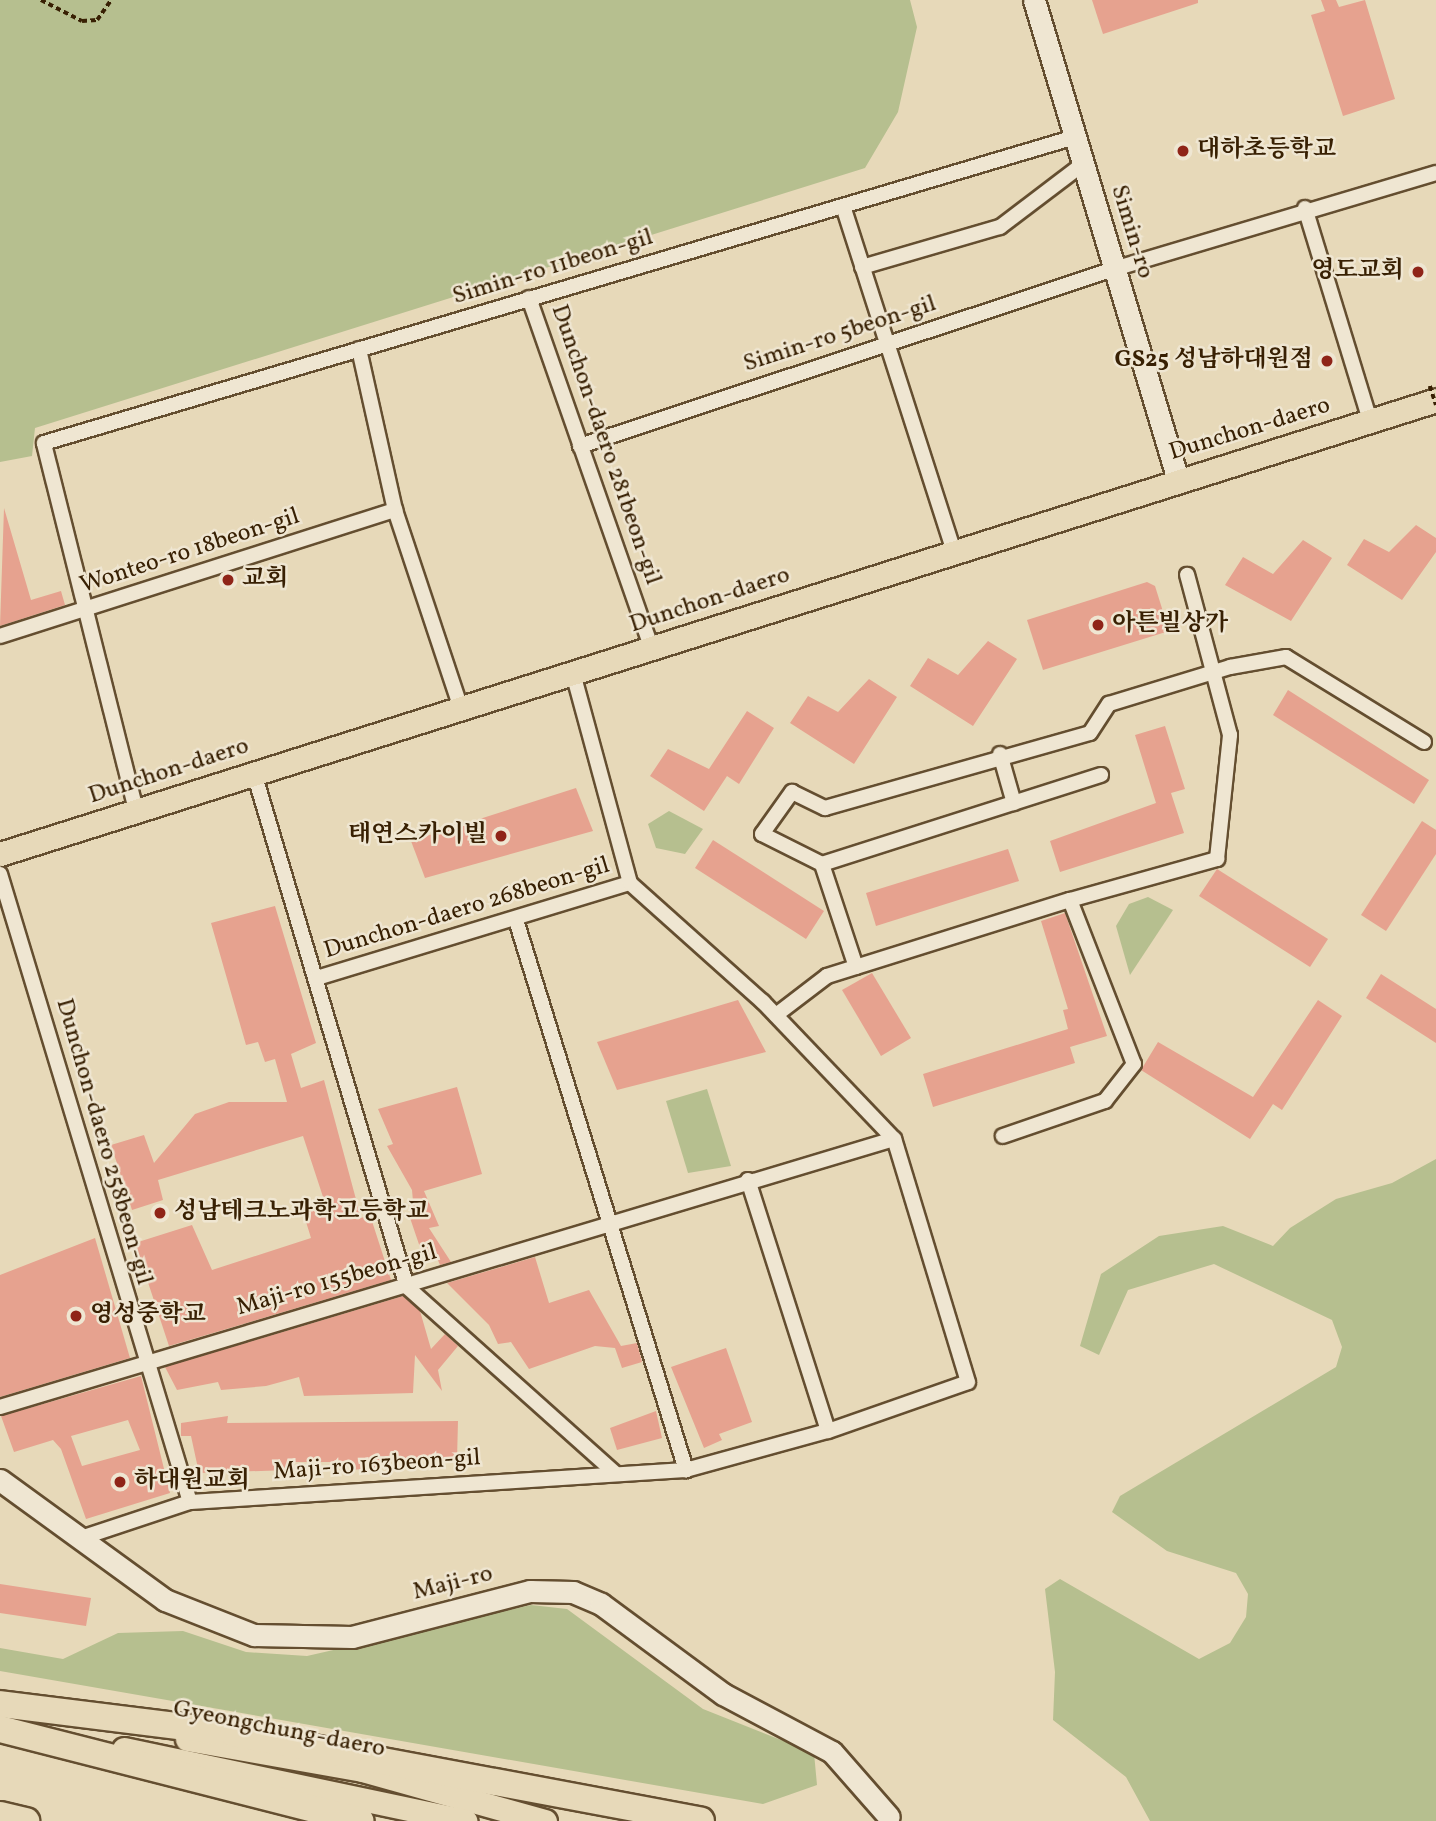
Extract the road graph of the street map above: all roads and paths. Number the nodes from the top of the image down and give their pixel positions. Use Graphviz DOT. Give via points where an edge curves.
graph roads {
  1 [pos="41,0"];
  2 [pos="111,0"];
  3 [pos="1034,0"];
  4 [pos="1075,137"];
  5 [pos="1083,164"];
  6 [pos="1436,173"];
  7 [pos="844,206"];
  8 [pos="1305,208"];
  9 [pos="863,267"];
  10 [pos="1114,269"];
  11 [pos="529,298"];
  12 [pos="887,344"];
  13 [pos="359,349"];
  14 [pos="1433,393"];
  15 [pos="1436,405"];
  16 [pos="1370,420"];
  17 [pos="580,446"];
  18 [pos="1178,480"];
  19 [pos="394,510"];
  20 [pos="954,551"];
  21 [pos="1188,575"];
  22 [pos="81,610"];
  23 [pos="0,636"];
  24 [pos="651,646"];
  25 [pos="573,673"];
  26 [pos="1213,673"];
  27 [pos="461,708"];
  28 [pos="1424,742"];
  29 [pos="1000,754"];
  30 [pos="254,773"];
  31 [pos="1101,775"];
  32 [pos="1014,803"];
  33 [pos="136,810"];
  34 [pos="0,854"];
  35 [pos="822,864"];
  36 [pos="0,874"];
  37 [pos="631,883"];
  38 [pos="1070,900"];
  39 [pos="516,920"];
  40 [pos="856,967"];
  41 [pos="317,978"];
  42 [pos="776,1015"];
  43 [pos="1003,1136"];
  44 [pos="894,1139"];
  45 [pos="748,1180"];
  46 [pos="607,1222"];
  47 [pos="407,1287"];
  48 [pos="143,1360"];
  49 [pos="0,1408"];
  50 [pos="828,1431"];
  51 [pos="686,1470"];
  52 [pos="615,1473"];
  53 [pos="0,1480"];
  54 [pos="190,1502"];
  55 [pos="78,1539"];
  56 [pos="0,1704"];
  57 [pos="0,1728"];
  58 [pos="0,1815"];
  59 [pos="889,1817"];
  60 [pos="26,1821"];
  61 [pos="360,1821"];
  62 [pos="466,1821"];
  63 [pos="545,1821"];
  64 [pos="701,1821"];
  1 -- 2 [label="path" via="82,21 97,20"];
  3 -- 4 [label="main road, Simin-ro"];
  4 -- 5 [label="main road, Simin-ro"];
  4 -- 7 [label="street, Simin-ro 11beon-gil"];
  5 -- 9 [label="street" via="1000,227"];
  5 -- 10 [label="main road, Simin-ro"];
  6 -- 8 [label="street, Simin-ro 5beon-gil"];
  7 -- 9 [label="street"];
  7 -- 11 [label="street, Simin-ro 11beon-gil"];
  8 -- 10 [label="street, Simin-ro 5beon-gil"];
  8 -- 16 [label="street"];
  9 -- 12 [label="street"];
  10 -- 12 [label="street, Simin-ro 5beon-gil"];
  10 -- 18 [label="main road, Simin-ro"];
  11 -- 13 [label="street, Simin-ro 11beon-gil"];
  11 -- 17 [label="street, Dunchon-daero 281beon-gil"];
  12 -- 17 [label="street, Simin-ro 5beon-gil"];
  12 -- 20 [label="street"];
  13 -- 19 [label="street"];
  13 -- 22 [label="street, Simin-ro 11beon-gil" via="44,443"];
  14 -- 15 [label="path, bridge"];
  14 -- 16 [label="main road, Dunchon-daero"];
  16 -- 18 [label="main road, Dunchon-daero"];
  17 -- 24 [label="street, Dunchon-daero 281beon-gil"];
  18 -- 20 [label="main road, Dunchon-daero"];
  19 -- 22 [label="street, Wonteo-ro 18beon-gil"];
  19 -- 27 [label="street"];
  20 -- 24 [label="main road, Dunchon-daero"];
  21 -- 26 [label="street"];
  22 -- 23 [label="street, Wonteo-ro 18beon-gil"];
  22 -- 33 [label="street"];
  24 -- 25 [label="main road, Dunchon-daero"];
  25 -- 27 [label="main road, Dunchon-daero"];
  25 -- 37 [label="street"];
  26 -- 28 [label="street" via="1286,657"];
  26 -- 29 [label="street" via="1109,704 1090,733"];
  26 -- 38 [label="street" via="1230,735 1217,859"];
  27 -- 30 [label="main road, Dunchon-daero"];
  29 -- 32 [label="street"];
  29 -- 35 [label="street" via="825,808 792,792 762,834"];
  30 -- 33 [label="main road, Dunchon-daero"];
  30 -- 41 [label="street, Dunchon-daero 268beon-gil"];
  31 -- 32 [label="street"];
  32 -- 35 [label="street"];
  33 -- 34 [label="main road, Dunchon-daero"];
  35 -- 40 [label="street"];
  36 -- 48 [label="street, Dunchon-daero 258beon-gil"];
  37 -- 39 [label="street, Dunchon-daero 268beon-gil"];
  37 -- 42 [label="street"];
  38 -- 40 [label="street"];
  38 -- 43 [label="street" via="1134,1064 1105,1101"];
  39 -- 41 [label="street, Dunchon-daero 268beon-gil"];
  39 -- 46 [label="street"];
  40 -- 42 [label="street" via="827,976"];
  41 -- 47 [label="street, Dunchon-daero 268beon-gil"];
  42 -- 44 [label="street"];
  44 -- 45 [label="street, Maji-ro 155beon-gil"];
  44 -- 50 [label="street, Maji-ro 163beon-gil" via="968,1382"];
  45 -- 46 [label="street, Maji-ro 155beon-gil"];
  45 -- 50 [label="street"];
  46 -- 47 [label="street, Maji-ro 155beon-gil"];
  46 -- 51 [label="street"];
  47 -- 48 [label="street, Maji-ro 155beon-gil"];
  47 -- 52 [label="street"];
  48 -- 49 [label="street, Maji-ro 155beon-gil"];
  48 -- 54 [label="street, Dunchon-daero 258beon-gil"];
  50 -- 51 [label="street, Maji-ro 163beon-gil"];
  51 -- 52 [label="street, Maji-ro 163beon-gil"];
  52 -- 54 [label="street, Maji-ro 163beon-gil"];
  53 -- 55 [label="main road, Maji-ro"];
  54 -- 55 [label="street, Maji-ro 163beon-gil"];
  55 -- 59 [label="main road, Maji-ro" via="165,1600 254,1635 285,1640 352,1637 530,1591 573,1592 601,1604 692,1675 832,1752"];
  56 -- 63 [label="main road, Gyeongchung-daero" via="362,1770"];
  56 -- 64 [label="highway" via="233,1733"];
  57 -- 61 [label="highway"];
  57 -- 62 [label="main road, Gyeongchung-daero" via="287,1779"];
  58 -- 60 [label="highway"];
}
